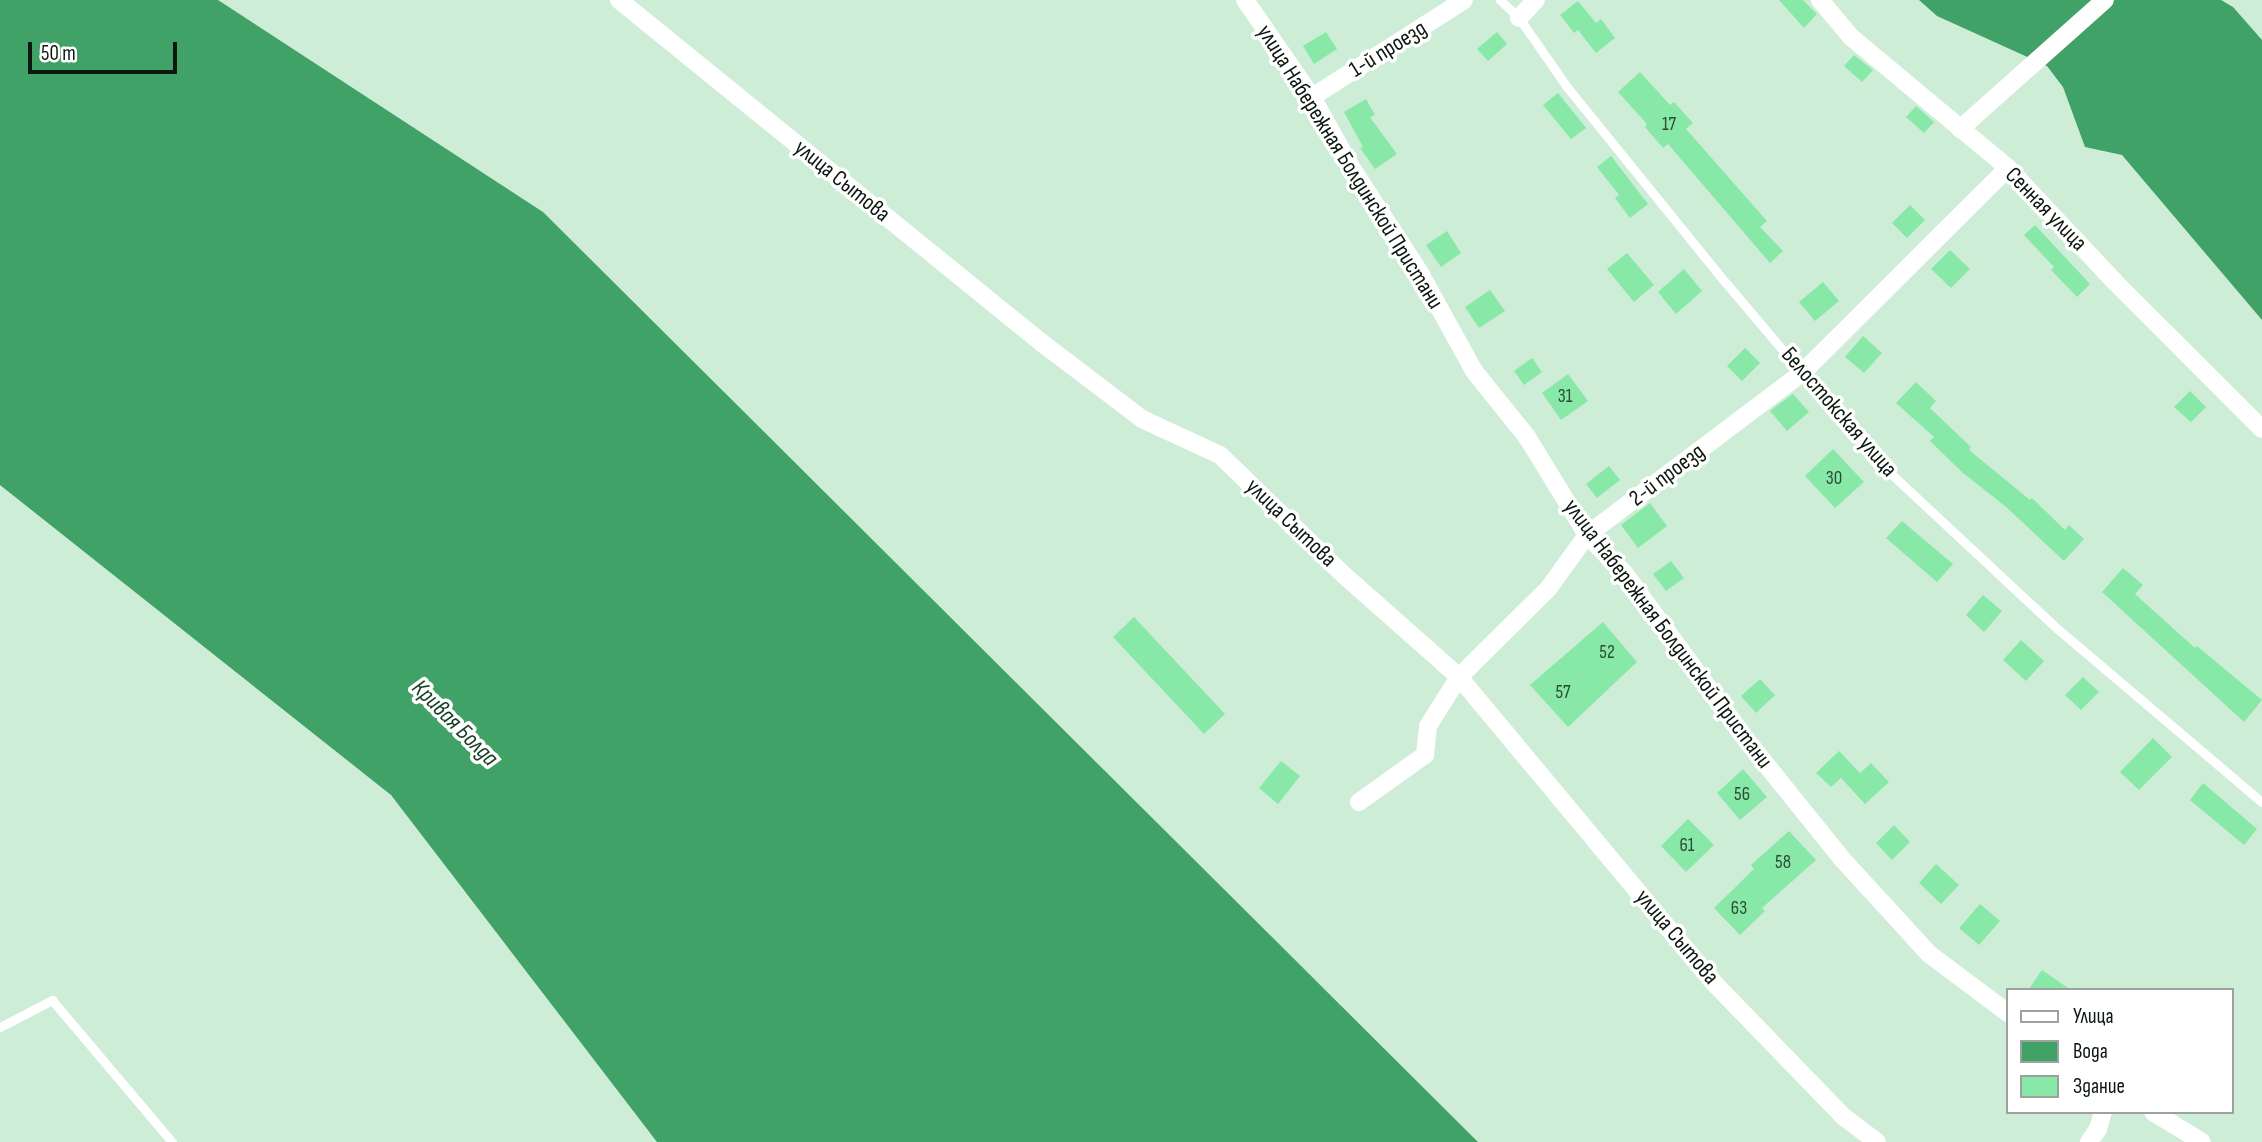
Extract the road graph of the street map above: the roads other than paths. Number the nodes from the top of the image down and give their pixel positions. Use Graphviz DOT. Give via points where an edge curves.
graph roads {
  1 [pos="619,0"];
  2 [pos="1245,0"];
  3 [pos="1464,0"];
  4 [pos="1500,0"];
  5 [pos="1536,0"];
  6 [pos="1820,0"];
  7 [pos="2105,0"];
  8 [pos="1519,18"];
  9 [pos="1312,97"];
  10 [pos="1960,129"];
  11 [pos="2008,168"];
  12 [pos="1803,372"];
  13 [pos="2262,429"];
  14 [pos="1587,535"];
  15 [pos="1459,677"];
  16 [pos="1359,802"];
  17 [pos="2262,802"];
  18 [pos="2007,1012"];
  19 [pos="0,1027"];
  20 [pos="2102,1114"];
  21 [pos="2156,1114"];
  22 [pos="172,1142"];
  23 [pos="1877,1142"];
  24 [pos="2089,1142"];
  25 [pos="2202,1142"];
  1 -- 15 [label="street, улица Сытова" via="1142,419 1220,455 1345,576"];
  2 -- 9 [label="street, улица Набережная Болдинской Пристани"];
  3 -- 9 [label="street, 1-й проезд"];
  4 -- 8 [label="lane, Белостокская улица"];
  5 -- 8 [label="street"];
  6 -- 10 [label="street, Сенная улица" via="1851,37"];
  7 -- 10 [label="street"];
  8 -- 12 [label="lane, Белостокская улица" via="1567,87"];
  9 -- 14 [label="street, улица Набережная Болдинской Пристани" via="1474,371 1527,437"];
  10 -- 11 [label="street, Сенная улица"];
  11 -- 12 [label="street, 2-й проезд"];
  11 -- 13 [label="street, Сенная улица"];
  12 -- 14 [label="street, 2-й проезд"];
  12 -- 17 [label="lane, Белостокская улица" via="1872,456 2053,625"];
  14 -- 15 [label="street, 2-й проезд" via="1548,589"];
  14 -- 18 [label="street, улица Набережная Болдинской Пристани" via="1625,574 1748,742 1843,860 1929,954"];
  15 -- 16 [label="street, 2-й проезд" via="1428,726 1425,755"];
  15 -- 23 [label="street, улица Сытова" via="1713,982 1844,1117"];
  19 -- 22 [label="lane" via="52,1000"];
  20 -- 24 [label="street"];
  21 -- 25 [label="street"];
}
